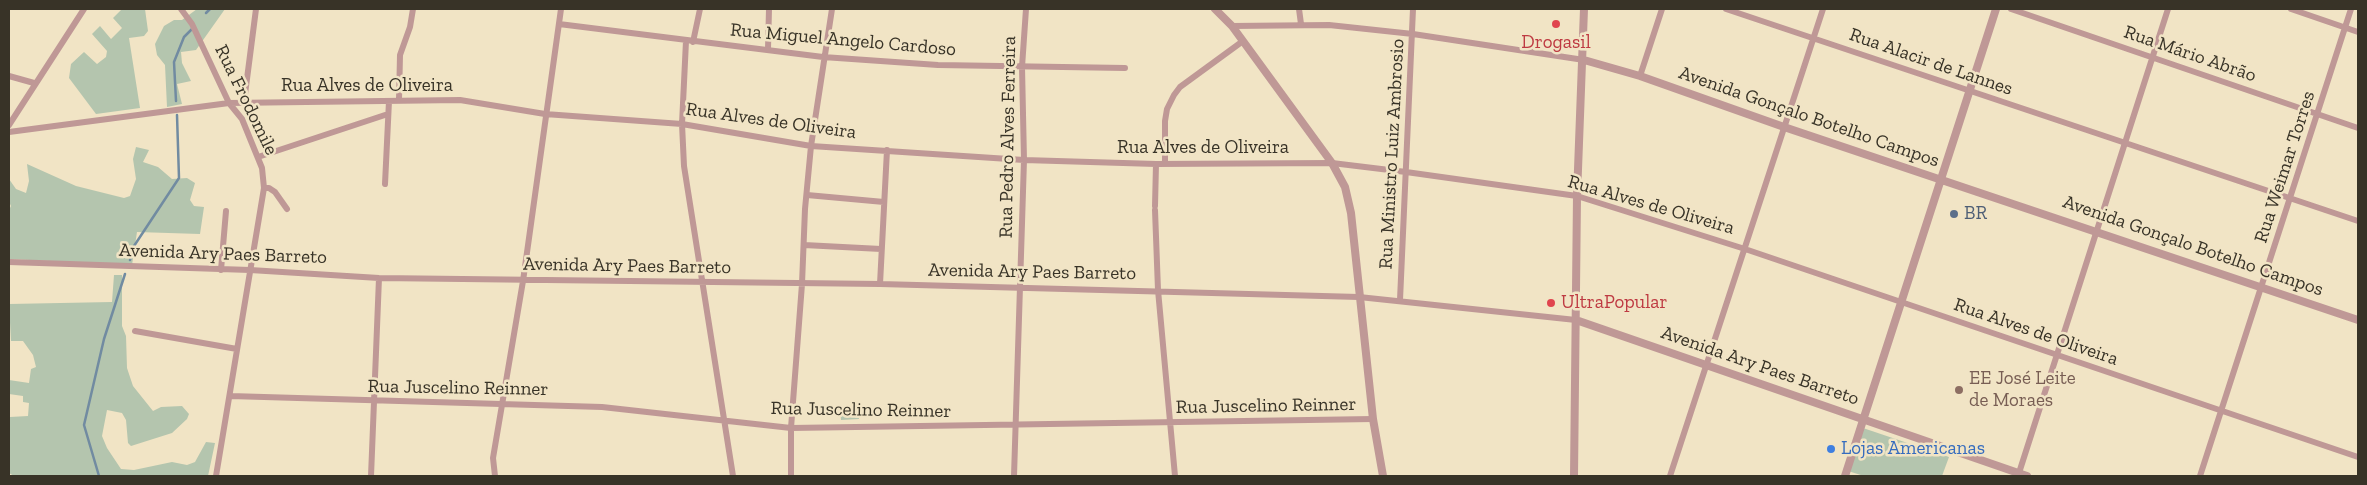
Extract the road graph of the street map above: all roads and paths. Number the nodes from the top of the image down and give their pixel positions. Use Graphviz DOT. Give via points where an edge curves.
graph roads {
  1 [pos="84,9"];
  2 [pos="181,9"];
  3 [pos="256,9"];
  4 [pos="413,9"];
  5 [pos="561,9"];
  6 [pos="700,9"];
  7 [pos="769,9"];
  8 [pos="832,9"];
  9 [pos="1026,9"];
  10 [pos="1214,9"];
  11 [pos="1299,9"];
  12 [pos="1413,9"];
  13 [pos="1584,9"];
  14 [pos="1662,9"];
  15 [pos="1726,9"];
  16 [pos="1823,9"];
  17 [pos="1996,9"];
  18 [pos="2011,9"];
  19 [pos="2168,9"];
  20 [pos="2292,9"];
  21 [pos="2351,9"];
  22 [pos="559,24"];
  23 [pos="1301,24"];
  24 [pos="1232,26"];
  25 [pos="2345,27"];
  26 [pos="2358,32"];
  27 [pos="1412,34"];
  28 [pos="1813,38"];
  29 [pos="686,41"];
  30 [pos="1243,41"];
  31 [pos="694,42"];
  32 [pos="768,50"];
  33 [pos="823,57"];
  34 [pos="2153,58"];
  35 [pos="1584,60"];
  36 [pos="1022,67"];
  37 [pos="1125,68"];
  38 [pos="9,76"];
  39 [pos="1640,76"];
  40 [pos="34,83"];
  41 [pos="1970,91"];
  42 [pos="399,100"];
  43 [pos="389,101"];
  44 [pos="244,102"];
  45 [pos="229,103"];
  46 [pos="388,114"];
  47 [pos="545,114"];
  48 [pos="2318,114"];
  49 [pos="682,124"];
  50 [pos="9,125"];
  51 [pos="1784,127"];
  52 [pos="2358,128"];
  53 [pos="9,132"];
  54 [pos="2126,143"];
  55 [pos="811,146"];
  56 [pos="887,150"];
  57 [pos="258,156"];
  58 [pos="1024,160"];
  59 [pos="1332,163"];
  60 [pos="1156,164"];
  61 [pos="1165,164"];
  62 [pos="1406,172"];
  63 [pos="1940,179"];
  64 [pos="385,184"];
  65 [pos="264,188"];
  66 [pos="807,195"];
  67 [pos="1577,196"];
  68 [pos="2291,198"];
  69 [pos="884,202"];
  70 [pos="287,209"];
  71 [pos="226,211"];
  72 [pos="2358,221"];
  73 [pos="2096,230"];
  74 [pos="804,245"];
  75 [pos="1745,249"];
  76 [pos="881,250"];
  77 [pos="9,262"];
  78 [pos="221,270"];
  79 [pos="250,270"];
  80 [pos="378,278"];
  81 [pos="524,280"];
  82 [pos="702,284"];
  83 [pos="802,284"];
  84 [pos="880,284"];
  85 [pos="2261,286"];
  86 [pos="1019,289"];
  87 [pos="1158,290"];
  88 [pos="1360,297"];
  89 [pos="1400,300"];
  90 [pos="1901,302"];
  91 [pos="1576,320"];
  92 [pos="2358,320"];
  93 [pos="135,331"];
  94 [pos="237,349"];
  95 [pos="2057,355"];
  96 [pos="1707,365"];
  97 [pos="230,396"];
  98 [pos="374,402"];
  99 [pos="503,403"];
  100 [pos="2222,411"];
  101 [pos="726,419"];
  102 [pos="1373,419"];
  103 [pos="1863,419"];
  104 [pos="1170,422"];
  105 [pos="1016,426"];
  106 [pos="791,428"];
  107 [pos="2358,457"];
  108 [pos="2018,475"];
  109 [pos="216,476"];
  110 [pos="372,476"];
  111 [pos="495,476"];
  112 [pos="733,476"];
  113 [pos="791,476"];
  114 [pos="1014,476"];
  115 [pos="1175,476"];
  116 [pos="1383,476"];
  117 [pos="1574,476"];
  118 [pos="1670,476"];
  119 [pos="1845,476"];
  120 [pos="2027,476"];
  121 [pos="2200,476"];
  1 -- 40 [label="street"];
  2 -- 45 [label="street, Rua Frodomile" via="192,24"];
  3 -- 44 [label="street"];
  4 -- 42 [label="street" via="400,55"];
  5 -- 22 [label="street"];
  6 -- 31 [label="street"];
  7 -- 32 [label="street"];
  8 -- 33 [label="street"];
  9 -- 36 [label="street, Rua Pedro Alves Ferreira"];
  10 -- 24 [label="street"];
  11 -- 23 [label="street"];
  12 -- 27 [label="street, Rua Ministro Luiz Ambrosio"];
  13 -- 35 [label="street"];
  14 -- 39 [label="street"];
  15 -- 28 [label="street, Rua Alacir de Lannes"];
  16 -- 28 [label="street"];
  17 -- 41 [label="street"];
  18 -- 34 [label="street, Rua Mário Abrão"];
  19 -- 34 [label="street"];
  20 -- 25 [label="street"];
  21 -- 25 [label="street, Rua Weimar Torres"];
  22 -- 29 [label="street, Rua Miguel Angelo Cardoso"];
  22 -- 47 [label="street"];
  23 -- 24 [label="street, Avenida Gonçalo Botelho Campos"];
  23 -- 27 [label="street, Avenida Gonçalo Botelho Campos"];
  24 -- 30 [label="street"];
  25 -- 26 [label="street"];
  25 -- 48 [label="street, Rua Weimar Torres"];
  27 -- 35 [label="street, Avenida Gonçalo Botelho Campos"];
  27 -- 62 [label="street, Rua Ministro Luiz Ambrosio"];
  28 -- 41 [label="street, Rua Alacir de Lannes"];
  28 -- 51 [label="street"];
  29 -- 31 [label="street, Rua Miguel Angelo Cardoso"];
  29 -- 49 [label="street"];
  30 -- 59 [label="street"];
  30 -- 61 [label="street" via="1180,87 1174,95 1165,121"];
  31 -- 32 [label="street, Rua Miguel Angelo Cardoso"];
  32 -- 33 [label="street, Rua Miguel Angelo Cardoso"];
  33 -- 36 [label="street, Rua Miguel Angelo Cardoso"];
  33 -- 55 [label="street"];
  34 -- 48 [label="street, Rua Mário Abrão"];
  34 -- 54 [label="street"];
  35 -- 39 [label="street, Avenida Gonçalo Botelho Campos"];
  35 -- 67 [label="street"];
  36 -- 37 [label="street, Rua Miguel Angelo Cardoso"];
  36 -- 58 [label="street, Rua Pedro Alves Ferreira"];
  38 -- 40 [label="street"];
  39 -- 51 [label="street, Avenida Gonçalo Botelho Campos"];
  40 -- 50 [label="street"];
  41 -- 54 [label="street, Rua Alacir de Lannes"];
  41 -- 63 [label="street"];
  42 -- 43 [label="street, Rua Alves de Oliveira"];
  42 -- 47 [label="street, Rua Alves de Oliveira" via="460,100"];
  43 -- 44 [label="street, Rua Alves de Oliveira"];
  43 -- 46 [label="street"];
  44 -- 45 [label="street, Rua Alves de Oliveira"];
  45 -- 53 [label="street, Rua Alves de Oliveira"];
  45 -- 57 [label="street, Rua Frodomile" via="242,119"];
  46 -- 57 [label="street"];
  46 -- 64 [label="street"];
  47 -- 49 [label="street, Rua Alves de Oliveira"];
  47 -- 81 [label="street"];
  48 -- 52 [label="street, Rua Mário Abrão"];
  48 -- 68 [label="street, Rua Weimar Torres"];
  49 -- 55 [label="street, Rua Alves de Oliveira"];
  49 -- 82 [label="street" via="684,166"];
  51 -- 63 [label="street, Avenida Gonçalo Botelho Campos"];
  51 -- 75 [label="street"];
  54 -- 68 [label="street, Rua Alacir de Lannes"];
  54 -- 73 [label="street"];
  55 -- 56 [label="street, Rua Alves de Oliveira"];
  55 -- 66 [label="street"];
  56 -- 58 [label="street, Rua Alves de Oliveira"];
  56 -- 69 [label="street"];
  57 -- 65 [label="street, Rua Frodomile"];
  58 -- 60 [label="street, Rua Alves de Oliveira"];
  58 -- 86 [label="street, Rua Pedro Alves Ferreira"];
  59 -- 61 [label="street, Rua Alves de Oliveira"];
  59 -- 62 [label="street, Rua Alves de Oliveira"];
  59 -- 88 [label="street" via="1345,187 1351,213"];
  60 -- 61 [label="street, Rua Alves de Oliveira"];
  60 -- 87 [label="street"];
  62 -- 67 [label="street, Rua Alves de Oliveira"];
  62 -- 89 [label="street, Rua Ministro Luiz Ambrosio"];
  63 -- 73 [label="street, Avenida Gonçalo Botelho Campos"];
  63 -- 90 [label="street"];
  65 -- 70 [label="street" via="275,192"];
  65 -- 79 [label="street, Rua Frodomile"];
  66 -- 69 [label="street"];
  66 -- 74 [label="street"];
  67 -- 75 [label="street, Rua Alves de Oliveira"];
  67 -- 91 [label="street"];
  68 -- 72 [label="street, Rua Alacir de Lannes"];
  68 -- 85 [label="street, Rua Weimar Torres"];
  69 -- 76 [label="street"];
  71 -- 78 [label="street"];
  73 -- 85 [label="street, Avenida Gonçalo Botelho Campos"];
  73 -- 95 [label="street"];
  74 -- 76 [label="street"];
  74 -- 83 [label="street"];
  75 -- 90 [label="street, Rua Alves de Oliveira"];
  75 -- 96 [label="street"];
  76 -- 84 [label="street"];
  77 -- 78 [label="street, Avenida Ary Paes Barreto"];
  78 -- 79 [label="street, Avenida Ary Paes Barreto"];
  79 -- 80 [label="street, Avenida Ary Paes Barreto"];
  79 -- 94 [label="street, Rua Frodomile"];
  80 -- 81 [label="street, Avenida Ary Paes Barreto"];
  80 -- 98 [label="street"];
  81 -- 82 [label="street, Avenida Ary Paes Barreto"];
  81 -- 99 [label="street"];
  82 -- 83 [label="street, Avenida Ary Paes Barreto"];
  82 -- 101 [label="street"];
  83 -- 84 [label="street, Avenida Ary Paes Barreto"];
  83 -- 106 [label="street"];
  84 -- 86 [label="street, Avenida Ary Paes Barreto"];
  85 -- 92 [label="street, Avenida Gonçalo Botelho Campos"];
  85 -- 100 [label="street, Rua Weimar Torres"];
  86 -- 87 [label="street, Avenida Ary Paes Barreto"];
  86 -- 105 [label="street, Rua Pedro Alves Ferreira"];
  87 -- 88 [label="street, Avenida Ary Paes Barreto"];
  87 -- 104 [label="street"];
  88 -- 89 [label="street, Avenida Ary Paes Barreto"];
  88 -- 102 [label="street"];
  89 -- 91 [label="street, Avenida Ary Paes Barreto"];
  90 -- 95 [label="street, Rua Alves de Oliveira"];
  90 -- 103 [label="street"];
  91 -- 96 [label="street, Avenida Ary Paes Barreto"];
  91 -- 117 [label="street"];
  93 -- 94 [label="street"];
  94 -- 97 [label="street, Rua Frodomile"];
  95 -- 100 [label="street, Rua Alves de Oliveira"];
  95 -- 108 [label="street"];
  96 -- 103 [label="street, Avenida Ary Paes Barreto"];
  96 -- 118 [label="street"];
  97 -- 98 [label="street, Rua Juscelino Reinner"];
  97 -- 109 [label="street, Rua Frodomile"];
  98 -- 99 [label="street, Rua Juscelino Reinner"];
  98 -- 110 [label="street"];
  99 -- 101 [label="street, Rua Juscelino Reinner" via="602,407"];
  99 -- 111 [label="street" via="493,458"];
  100 -- 107 [label="street, Rua Alves de Oliveira"];
  100 -- 121 [label="street, Rua Weimar Torres"];
  101 -- 106 [label="street, Rua Juscelino Reinner"];
  101 -- 112 [label="street"];
  102 -- 104 [label="street, Rua Juscelino Reinner"];
  102 -- 116 [label="street"];
  103 -- 108 [label="street, Avenida Ary Paes Barreto"];
  103 -- 119 [label="street"];
  104 -- 105 [label="street, Rua Juscelino Reinner"];
  104 -- 115 [label="street"];
  105 -- 106 [label="street, Rua Juscelino Reinner"];
  105 -- 114 [label="street, Rua Pedro Alves Ferreira"];
  106 -- 113 [label="street"];
  108 -- 120 [label="street, Avenida Ary Paes Barreto"];
}
